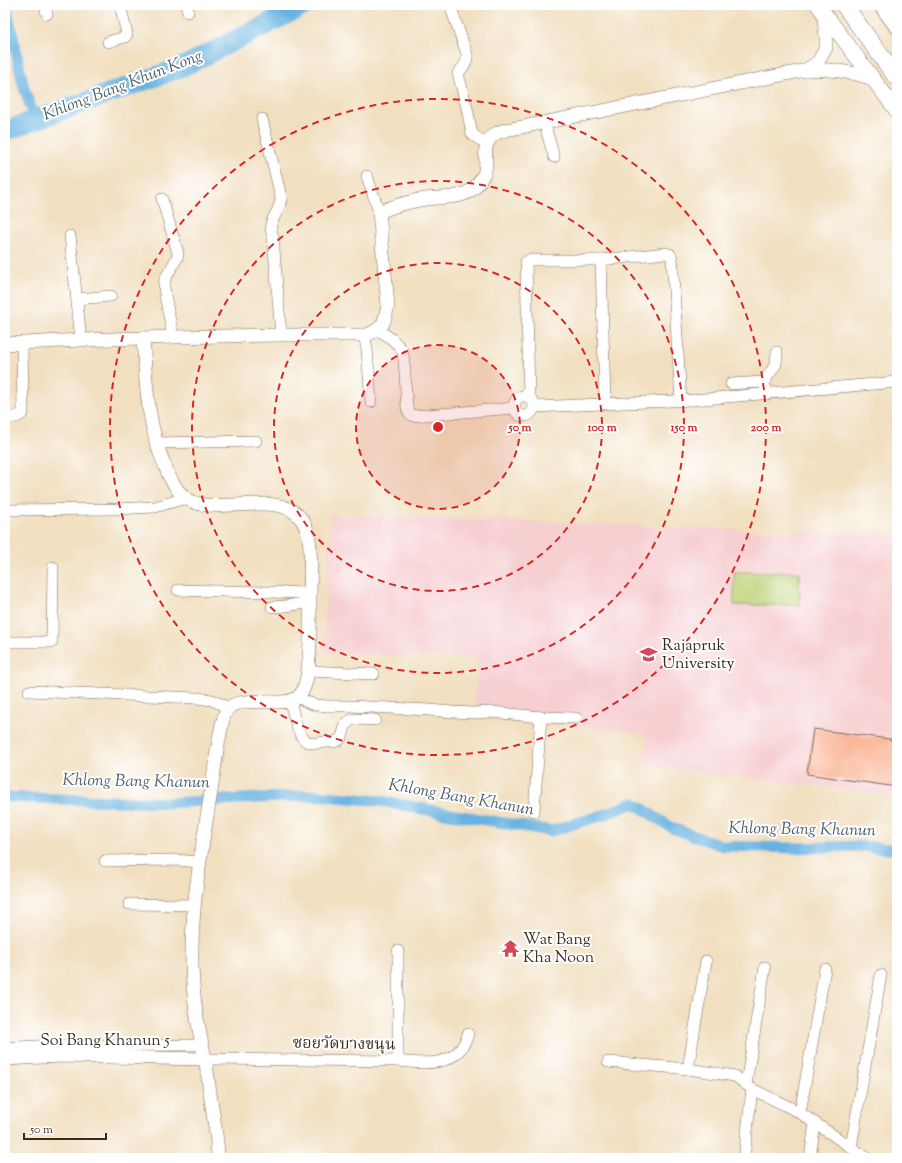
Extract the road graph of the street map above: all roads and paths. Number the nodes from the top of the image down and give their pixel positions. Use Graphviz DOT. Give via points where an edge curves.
graph roads {
  1 [pos="120,5"];
  2 [pos="844,5"];
  3 [pos="882,5"];
  4 [pos="820,8"];
  5 [pos="452,11"];
  6 [pos="897,25"];
  7 [pos="108,42"];
  8 [pos="806,70"];
  9 [pos="897,78"];
  10 [pos="873,79"];
  11 [pos="897,111"];
  12 [pos="262,120"];
  13 [pos="544,122"];
  14 [pos="487,145"];
  15 [pos="554,157"];
  16 [pos="368,176"];
  17 [pos="162,199"];
  18 [pos="379,212"];
  19 [pos="70,236"];
  20 [pos="601,260"];
  21 [pos="111,296"];
  22 [pos="77,299"];
  23 [pos="378,330"];
  24 [pos="280,334"];
  25 [pos="364,335"];
  26 [pos="173,337"];
  27 [pos="143,338"];
  28 [pos="81,340"];
  29 [pos="5,344"];
  30 [pos="22,344"];
  31 [pos="777,352"];
  32 [pos="764,382"];
  33 [pos="897,382"];
  34 [pos="731,384"];
  35 [pos="767,394"];
  36 [pos="681,401"];
  37 [pos="371,402"];
  38 [pos="531,402"];
  39 [pos="605,403"];
  40 [pos="515,408"];
  41 [pos="5,419"];
  42 [pos="256,441"];
  43 [pos="156,443"];
  44 [pos="186,498"];
  45 [pos="5,510"];
  46 [pos="54,567"];
  47 [pos="178,590"];
  48 [pos="310,597"];
  49 [pos="272,606"];
  50 [pos="5,642"];
  51 [pos="308,671"];
  52 [pos="374,674"];
  53 [pos="29,691"];
  54 [pos="294,699"];
  55 [pos="228,708"];
  56 [pos="540,717"];
  57 [pos="576,718"];
  58 [pos="375,720"];
  59 [pos="534,811"];
  60 [pos="105,861"];
  61 [pos="199,862"];
  62 [pos="129,904"];
  63 [pos="194,905"];
  64 [pos="398,952"];
  65 [pos="706,961"];
  66 [pos="765,967"];
  67 [pos="825,969"];
  68 [pos="881,975"];
  69 [pos="468,1034"];
  70 [pos="202,1045"];
  71 [pos="5,1048"];
  72 [pos="205,1058"];
  73 [pos="5,1059"];
  74 [pos="398,1061"];
  75 [pos="608,1062"];
  76 [pos="688,1069"];
  77 [pos="749,1086"];
  78 [pos="800,1113"];
  79 [pos="815,1123"];
  80 [pos="851,1147"];
  81 [pos="218,1158"];
  82 [pos="744,1158"];
  83 [pos="810,1158"];
  84 [pos="867,1158"];
  1 -- 7 [label="street" via="127,34"];
  2 -- 9 [label="main road"];
  3 -- 6 [label="main road"];
  4 -- 8 [label="street" via="826,48 818,62"];
  4 -- 10 [label="main road"];
  5 -- 14 [label="street" via="468,60 458,73 472,134"];
  8 -- 10 [label="street" via="843,71"];
  8 -- 13 [label="street"];
  10 -- 11 [label="main road"];
  12 -- 24 [label="street" via="281,197 279,209 271,225"];
  13 -- 14 [label="street" via="497,133"];
  13 -- 15 [label="street"];
  14 -- 18 [label="street" via="484,172 475,189 463,195 425,199"];
  16 -- 18 [label="street"];
  17 -- 26 [label="street" via="178,253 164,285"];
  18 -- 23 [label="street" via="388,305 385,318"];
  19 -- 22 [label="street"];
  20 -- 36 [label="street" via="670,254"];
  20 -- 38 [label="street" via="526,262"];
  20 -- 39 [label="street"];
  21 -- 22 [label="street"];
  22 -- 28 [label="street"];
  23 -- 25 [label="street"];
  23 -- 40 [label="street" via="403,351 407,408 414,416"];
  24 -- 25 [label="street"];
  24 -- 26 [label="street"];
  25 -- 37 [label="street"];
  26 -- 27 [label="street"];
  27 -- 28 [label="street"];
  27 -- 43 [label="street" via="147,400"];
  28 -- 30 [label="street"];
  29 -- 30 [label="street"];
  30 -- 41 [label="street" via="23,413"];
  31 -- 32 [label="street" via="776,364"];
  32 -- 34 [label="street"];
  32 -- 35 [label="street"];
  33 -- 35 [label="street"];
  35 -- 36 [label="street"];
  36 -- 39 [label="street"];
  38 -- 39 [label="street"];
  38 -- 40 [label="street" via="524,397 520,398"];
  38 -- 40 [label="street" via="532,412 529,415 520,415"];
  42 -- 43 [label="street"];
  43 -- 44 [label="street" via="169,476 178,491"];
  44 -- 45 [label="street" via="155,506 116,509"];
  44 -- 48 [label="street" via="206,505 276,505 294,512 302,519 309,538"];
  46 -- 50 [label="street" via="52,642"];
  47 -- 48 [label="street"];
  48 -- 49 [label="street" via="286,606"];
  48 -- 51 [label="street"];
  51 -- 52 [label="street"];
  51 -- 54 [label="street" via="303,689"];
  53 -- 55 [label="street" via="197,698 212,700"];
  54 -- 55 [label="street" via="240,703"];
  54 -- 56 [label="street" via="327,706 491,712"];
  54 -- 58 [label="street" via="298,732 308,742 333,742 341,738 349,721"];
  55 -- 61 [label="street" via="218,743"];
  56 -- 57 [label="street"];
  56 -- 59 [label="street"];
  60 -- 61 [label="street"];
  61 -- 63 [label="street"];
  62 -- 63 [label="street"];
  63 -- 70 [label="street" via="193,977"];
  64 -- 74 [label="street"];
  65 -- 76 [label="street"];
  66 -- 77 [label="street"];
  67 -- 78 [label="street"];
  68 -- 80 [label="street"];
  69 -- 74 [label="street, ซอยวัดบางขนุน" via="466,1043 449,1059 425,1064"];
  70 -- 71 [label="street"];
  70 -- 72 [label="street"];
  72 -- 73 [label="street, Soi Bang Khanun 5" via="62,1056"];
  72 -- 74 [label="street, ซอยวัดบางขนุน"];
  72 -- 81 [label="street"];
  75 -- 76 [label="street"];
  76 -- 77 [label="street" via="735,1076"];
  77 -- 78 [label="street"];
  77 -- 82 [label="street"];
  78 -- 79 [label="street"];
  79 -- 80 [label="street"];
  79 -- 83 [label="street"];
  80 -- 84 [label="street"];
}
